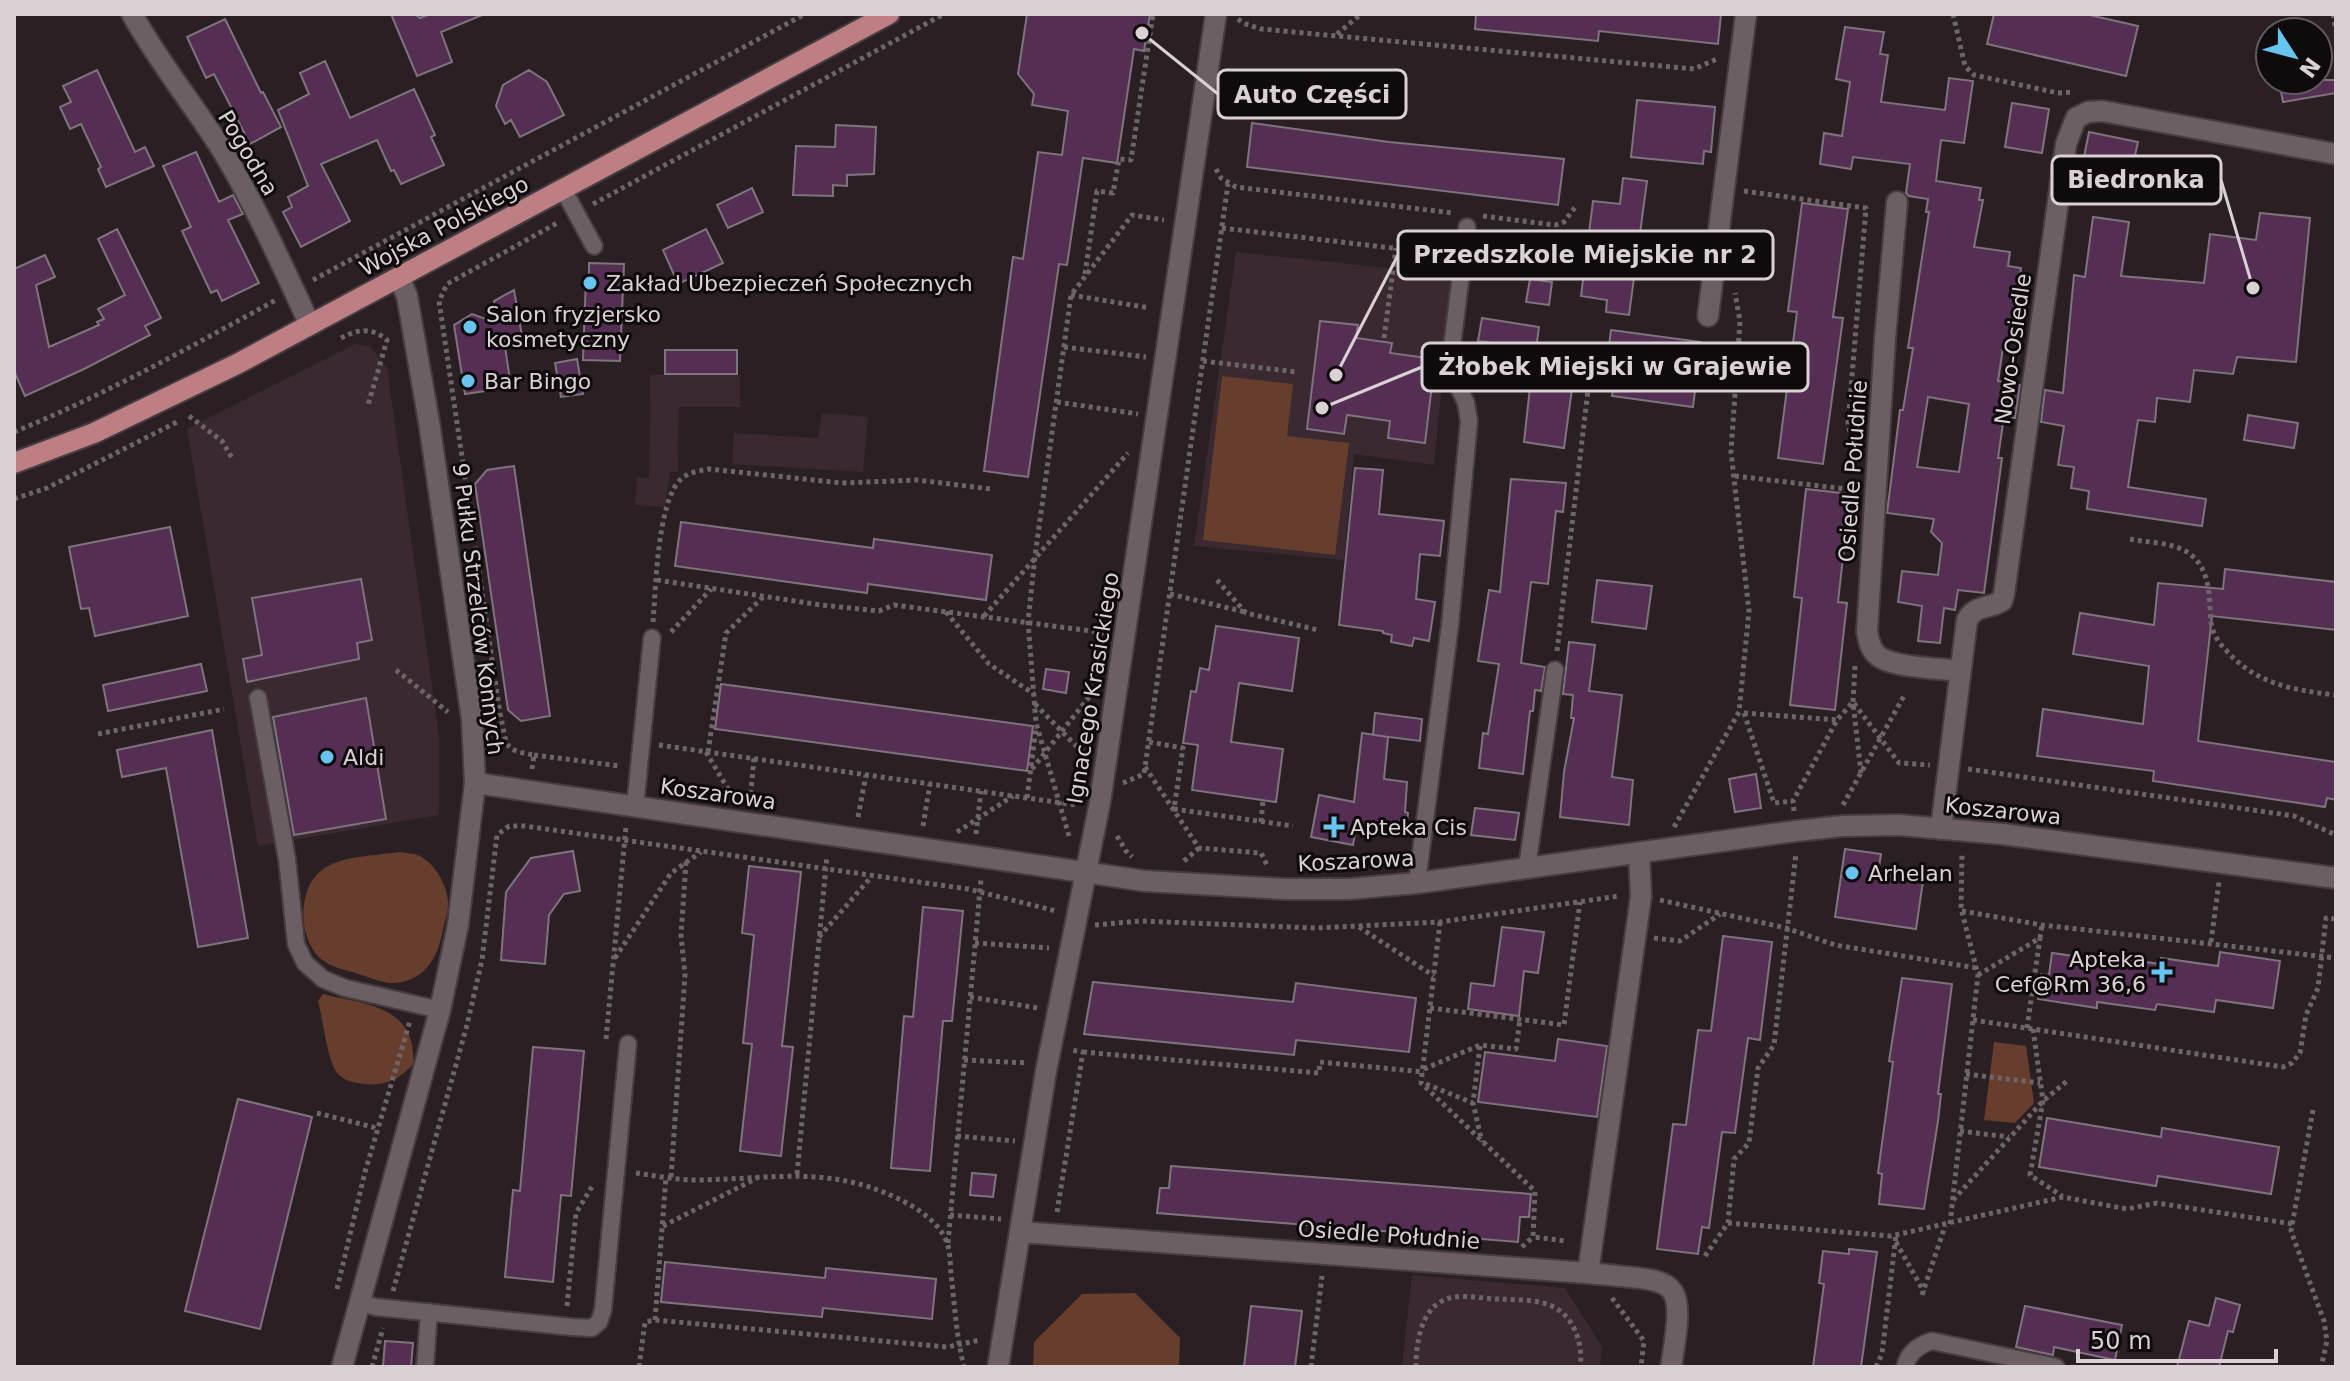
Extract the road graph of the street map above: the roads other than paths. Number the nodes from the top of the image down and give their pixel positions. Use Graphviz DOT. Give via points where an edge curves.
graph roads {
  1 [pos="132,14"];
  2 [pos="889,14"];
  3 [pos="1216,14"];
  4 [pos="1746,14"];
  5 [pos="864,20"];
  6 [pos="2336,154"];
  7 [pos="563,189"];
  8 [pos="1897,202"];
  9 [pos="1470,219"];
  10 [pos="594,246"];
  11 [pos="399,277"];
  12 [pos="1708,316"];
  13 [pos="310,325"];
  14 [pos="14,463"];
  15 [pos="652,638"];
  16 [pos="1555,670"];
  17 [pos="1959,671"];
  18 [pos="258,698"];
  19 [pos="475,783"];
  20 [pos="632,806"];
  21 [pos="1941,829"];
  22 [pos="1639,854"];
  23 [pos="1527,868"];
  24 [pos="1088,872"];
  25 [pos="2336,878"];
  26 [pos="1417,883"];
  27 [pos="440,1010"];
  28 [pos="628,1044"];
  29 [pos="1013,1225"];
  30 [pos="1596,1274"];
  31 [pos="360,1303"];
  32 [pos="429,1312"];
  33 [pos="342,1367"];
  34 [pos="425,1367"];
  35 [pos="998,1367"];
  36 [pos="1671,1367"];
  37 [pos="1905,1367"];
  38 [pos="2056,1367"];
  1 -- 13 [label="street, Pogodna" via="242,184"];
  2 -- 5 [label="main road, Wojska Polskiego"];
  3 -- 24 [label="street, Ignacego Krasickiego"];
  4 -- 12 [label="street"];
  5 -- 7 [label="main road, Wojska Polskiego"];
  6 -- 17 [label="street, Nowo-Osiedle" via="2102,111 2076,118 2066,144 2004,594 2002,601 1971,612"];
  7 -- 10 [label="lane"];
  7 -- 11 [label="main road, Wojska Polskiego"];
  8 -- 17 [label="street, Osiedle Południe" via="1867,632 1879,658"];
  9 -- 26 [label="lane" via="1452,346 1454,377 1469,421"];
  11 -- 13 [label="main road, Wojska Polskiego"];
  11 -- 19 [label="street, 9 Pułku Strzelców Konnych" via="429,422 472,719"];
  13 -- 14 [label="main road, Wojska Polskiego" via="165,400"];
  15 -- 20 [label="lane"];
  16 -- 23 [label="lane"];
  17 -- 21 [label="street, Nowo-Osiedle"];
  18 -- 27 [label="lane" via="287,859 296,944 305,963 323,979 345,988"];
  19 -- 20 [label="street, Koszarowa"];
  19 -- 27 [label="street, 9 Pułku Strzelców Konnych" via="458,925"];
  20 -- 24 [label="street, Koszarowa"];
  21 -- 22 [label="street, Koszarowa" via="1843,826"];
  21 -- 25 [label="street, Koszarowa"];
  22 -- 23 [label="street, Koszarowa"];
  22 -- 30 [label="street" via="1641,896"];
  23 -- 26 [label="street, Koszarowa"];
  24 -- 26 [label="street, Koszarowa" via="1145,881 1285,889"];
  24 -- 29 [label="street, Ignacego Krasickiego"];
  27 -- 31 [label="street, 9 Pułku Strzelców Konnych"];
  28 -- 32 [label="lane" via="599,1322 592,1328"];
  29 -- 30 [label="street, Osiedle Południe"];
  29 -- 35 [label="street, Ignacego Krasickiego"];
  30 -- 36 [label="street, Osiedle Południe" via="1657,1281 1675,1292 1679,1319"];
  31 -- 32 [label="lane"];
  31 -- 33 [label="street, 9 Pułku Strzelców Konnych"];
  32 -- 34 [label="lane"];
  37 -- 38 [label="lane" via="1921,1344 1932,1341"];
}
